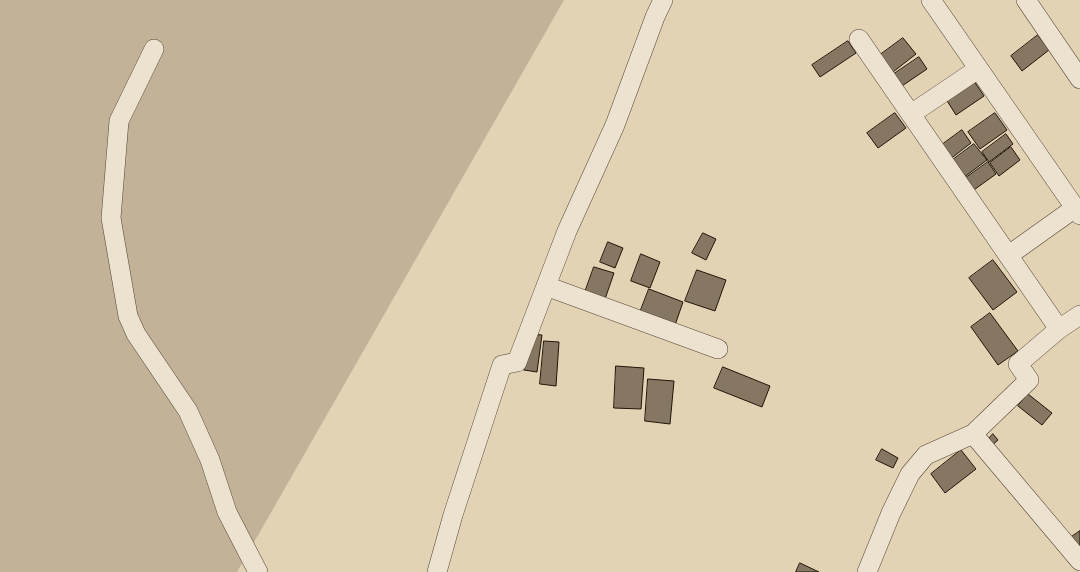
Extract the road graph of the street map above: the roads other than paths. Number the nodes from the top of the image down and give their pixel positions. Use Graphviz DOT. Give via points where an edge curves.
graph roads {
  1 [pos="663,0"];
  2 [pos="931,0"];
  3 [pos="1026,0"];
  4 [pos="859,39"];
  5 [pos="154,49"];
  6 [pos="978,69"];
  7 [pos="1080,79"];
  8 [pos="911,114"];
  9 [pos="1078,210"];
  10 [pos="1009,255"];
  11 [pos="546,286"];
  12 [pos="1080,314"];
  13 [pos="1059,329"];
  14 [pos="718,349"];
  15 [pos="973,434"];
  16 [pos="1080,561"];
  17 [pos="258,572"];
  18 [pos="437,572"];
  19 [pos="867,572"];
  1 -- 11 [label="street" via="615,125 567,231"];
  2 -- 6 [label="street"];
  3 -- 7 [label="street"];
  4 -- 8 [label="street"];
  5 -- 17 [label="street" via="119,121 111,218 128,316 136,334 188,411 210,460 226,512"];
  6 -- 8 [label="street"];
  6 -- 9 [label="street"];
  8 -- 10 [label="street"];
  9 -- 10 [label="street"];
  10 -- 13 [label="street"];
  11 -- 14 [label="street"];
  11 -- 18 [label="street" via="517,362 502,365"];
  12 -- 13 [label="street"];
  13 -- 15 [label="street" via="1018,364 1030,380"];
  15 -- 16 [label="street"];
  15 -- 19 [label="street" via="926,455 910,474"];
}
